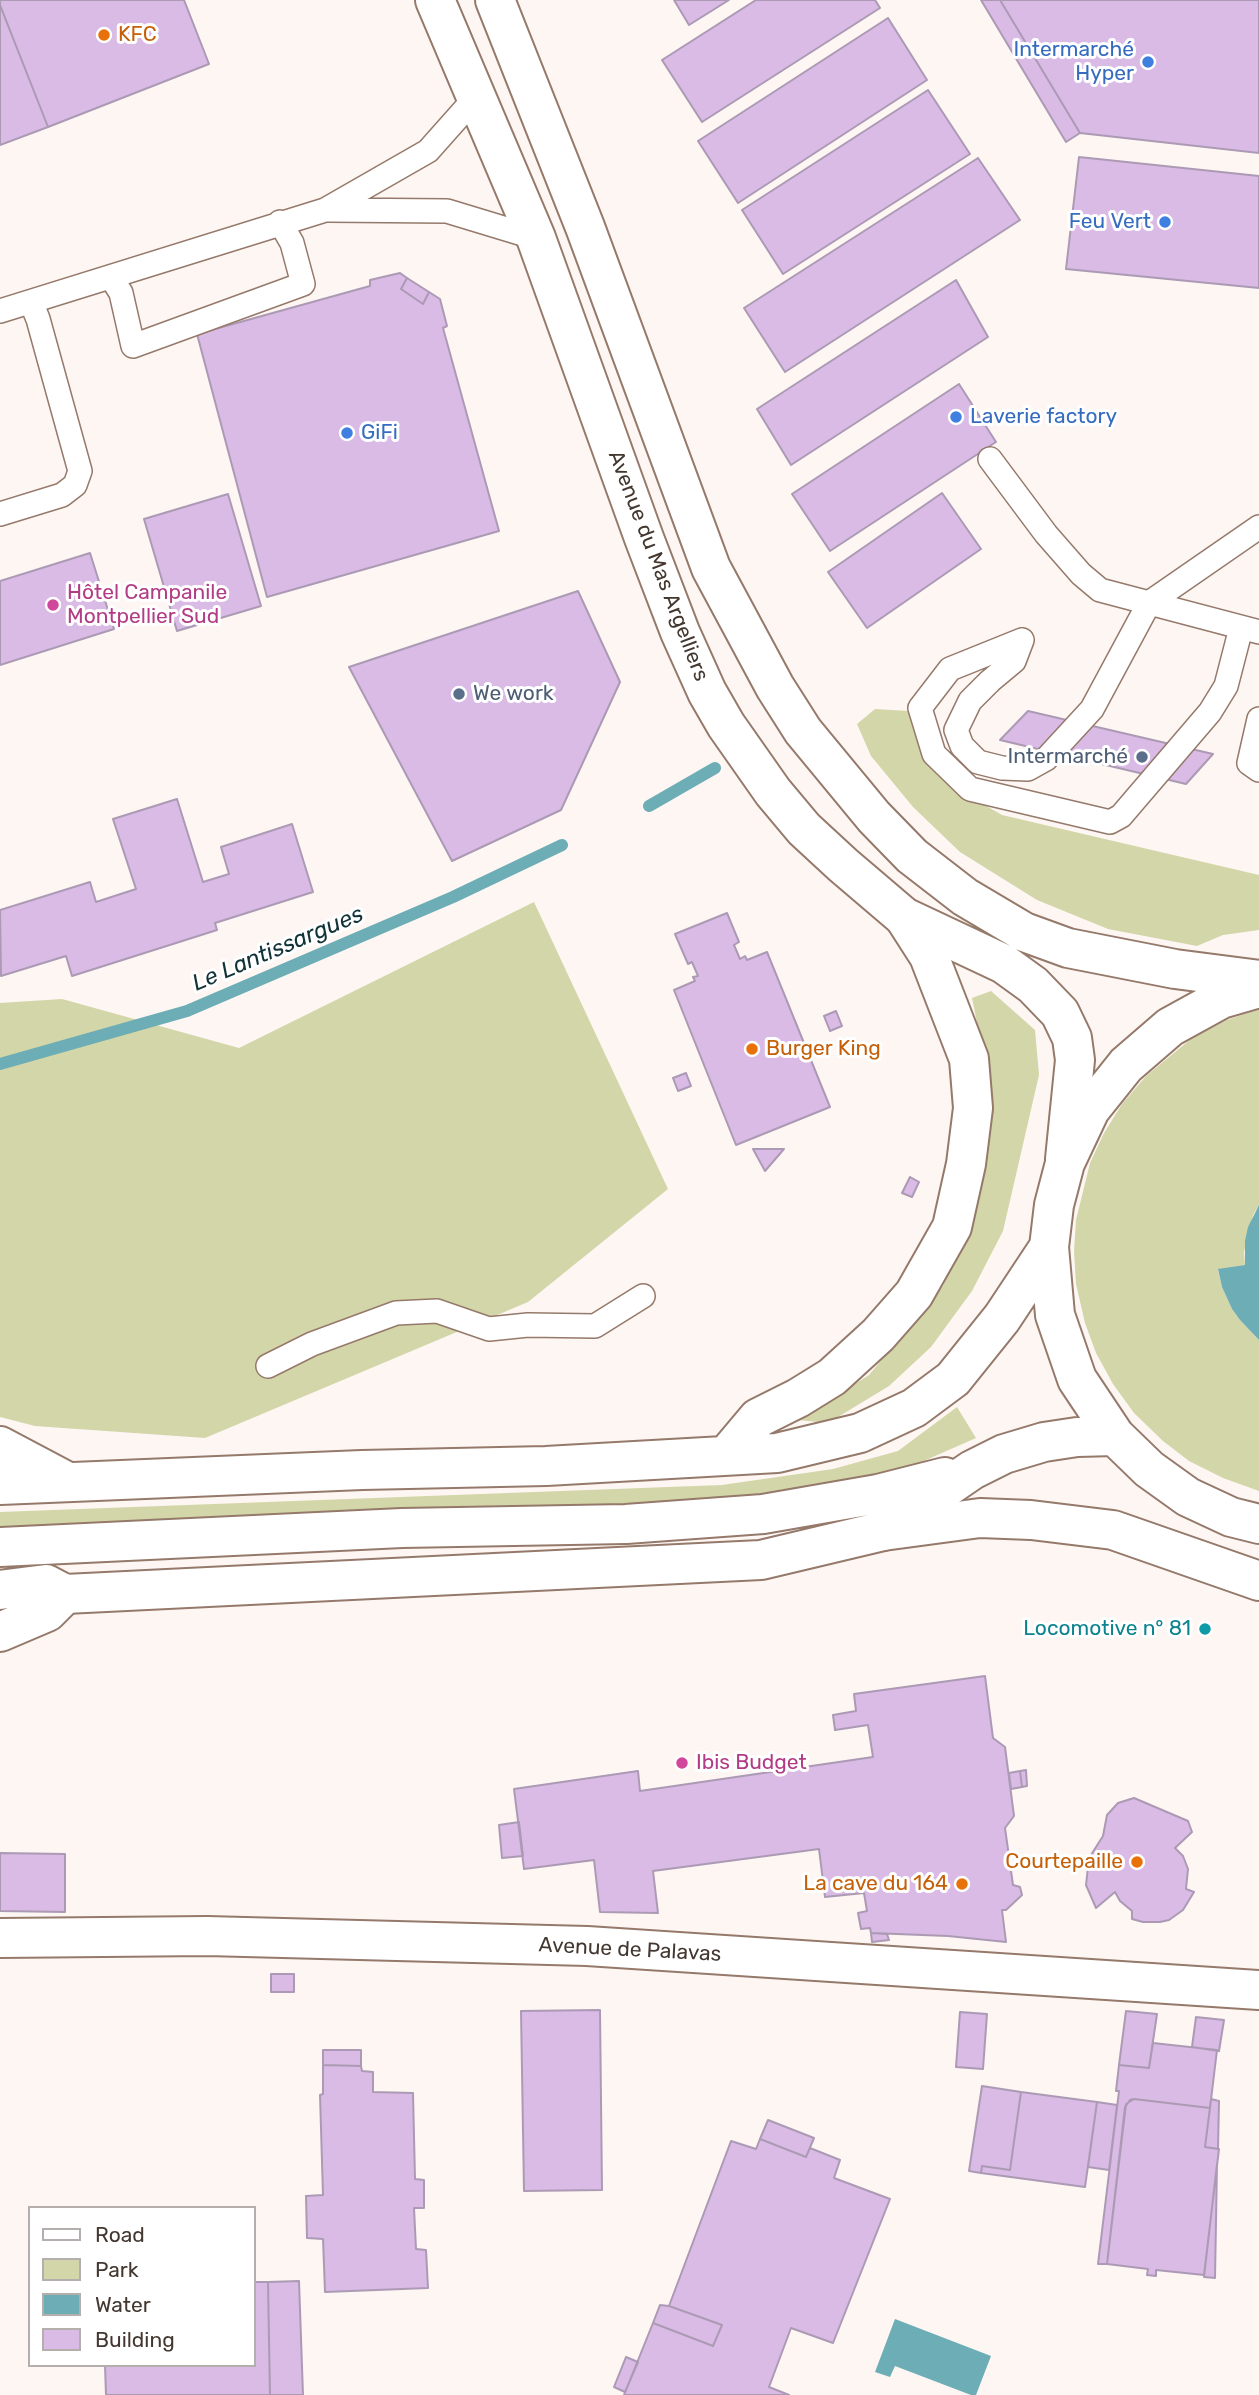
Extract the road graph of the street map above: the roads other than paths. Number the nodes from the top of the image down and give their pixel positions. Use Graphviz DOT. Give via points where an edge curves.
graph roads {
  1 [pos="435,0"];
  2 [pos="495,0"];
  3 [pos="476,97"];
  4 [pos="325,210"];
  5 [pos="280,222"];
  6 [pos="536,238"];
  7 [pos="111,277"];
  8 [pos="31,302"];
  9 [pos="0,311"];
  10 [pos="990,459"];
  11 [pos="0,514"];
  12 [pos="1259,527"];
  13 [pos="1149,603"];
  14 [pos="1250,630"];
  15 [pos="1259,719"];
  16 [pos="1259,770"];
  17 [pos="904,917"];
  18 [pos="1259,980"];
  19 [pos="1259,988"];
  20 [pos="1065,1163"];
  21 [pos="1049,1247"];
  22 [pos="643,1296"];
  23 [pos="268,1366"];
  24 [pos="1115,1436"];
  25 [pos="0,1446"];
  26 [pos="726,1456"];
  27 [pos="972,1470"];
  28 [pos="68,1482"];
  29 [pos="0,1485"];
  30 [pos="1259,1524"];
  31 [pos="883,1531"];
  32 [pos="0,1547"];
  33 [pos="1259,1581"];
  34 [pos="0,1590"];
  35 [pos="65,1594"];
  36 [pos="0,1632"];
  37 [pos="0,1938"];
  38 [pos="1259,1990"];
  1 -- 3 [label="main road, Avenue du Mas Argelliers"];
  2 -- 18 [label="main road" via="711,568 803,731 912,856 965,897 1024,932 1068,948"];
  3 -- 4 [label="lane" via="428,151"];
  3 -- 6 [label="main road, Avenue du Mas Argelliers"];
  4 -- 5 [label="lane"];
  4 -- 6 [label="lane" via="447,211"];
  5 -- 7 [label="lane"];
  5 -- 7 [label="lane" via="292,243 303,284 133,346 121,293"];
  6 -- 17 [label="main road, Avenue du Mas Argelliers" via="680,632 707,692 773,792 804,829"];
  7 -- 8 [label="lane"];
  8 -- 9 [label="lane"];
  8 -- 11 [label="lane" via="80,471 75,485 62,495"];
  10 -- 13 [label="lane" via="1081,574 1100,590"];
  12 -- 13 [label="lane"];
  13 -- 14 [label="lane"];
  13 -- 14 [label="lane" via="1092,709 1046,759 1028,769 978,762 962,746 956,730 970,701 1014,661 1022,640 950,669 920,708 934,754 970,789 1110,822 1121,816 1215,705"];
  15 -- 16 [label="lane" via="1249,763"];
  17 -- 20 [label="main road, Avenue du Mas Argelliers" via="1004,964 1060,1013 1072,1038 1075,1060"];
  17 -- 26 [label="main road" via="929,956 969,1059 972,1108 952,1227 914,1294 878,1335 832,1377 758,1418"];
  19 -- 20 [label="main road" via="1221,999 1170,1027 1126,1065 1090,1110"];
  20 -- 21 [label="main road"];
  21 -- 24 [label="main road" via="1055,1315 1077,1379"];
  21 -- 26 [label="main road" via="1002,1318 953,1379 914,1408 860,1433 777,1453"];
  22 -- 23 [label="lane" via="595,1326 489,1329 437,1311 396,1313"];
  24 -- 27 [label="main road" via="1044,1442"];
  24 -- 30 [label="main road" via="1149,1469 1188,1497"];
  25 -- 28 [label="main road"];
  26 -- 28 [label="main road"];
  27 -- 31 [label="main road"];
  27 -- 32 [label="main road" via="878,1494 763,1514 626,1524 402,1528"];
  28 -- 29 [label="main road"];
  31 -- 33 [label="main road" via="980,1518 1113,1530"];
  31 -- 35 [label="main road" via="761,1560"];
  34 -- 35 [label="main road" via="46,1584"];
  35 -- 36 [label="main road" via="47,1612"];
  37 -- 38 [label="main road, Avenue de Palavas" via="207,1936 587,1946"];
}
